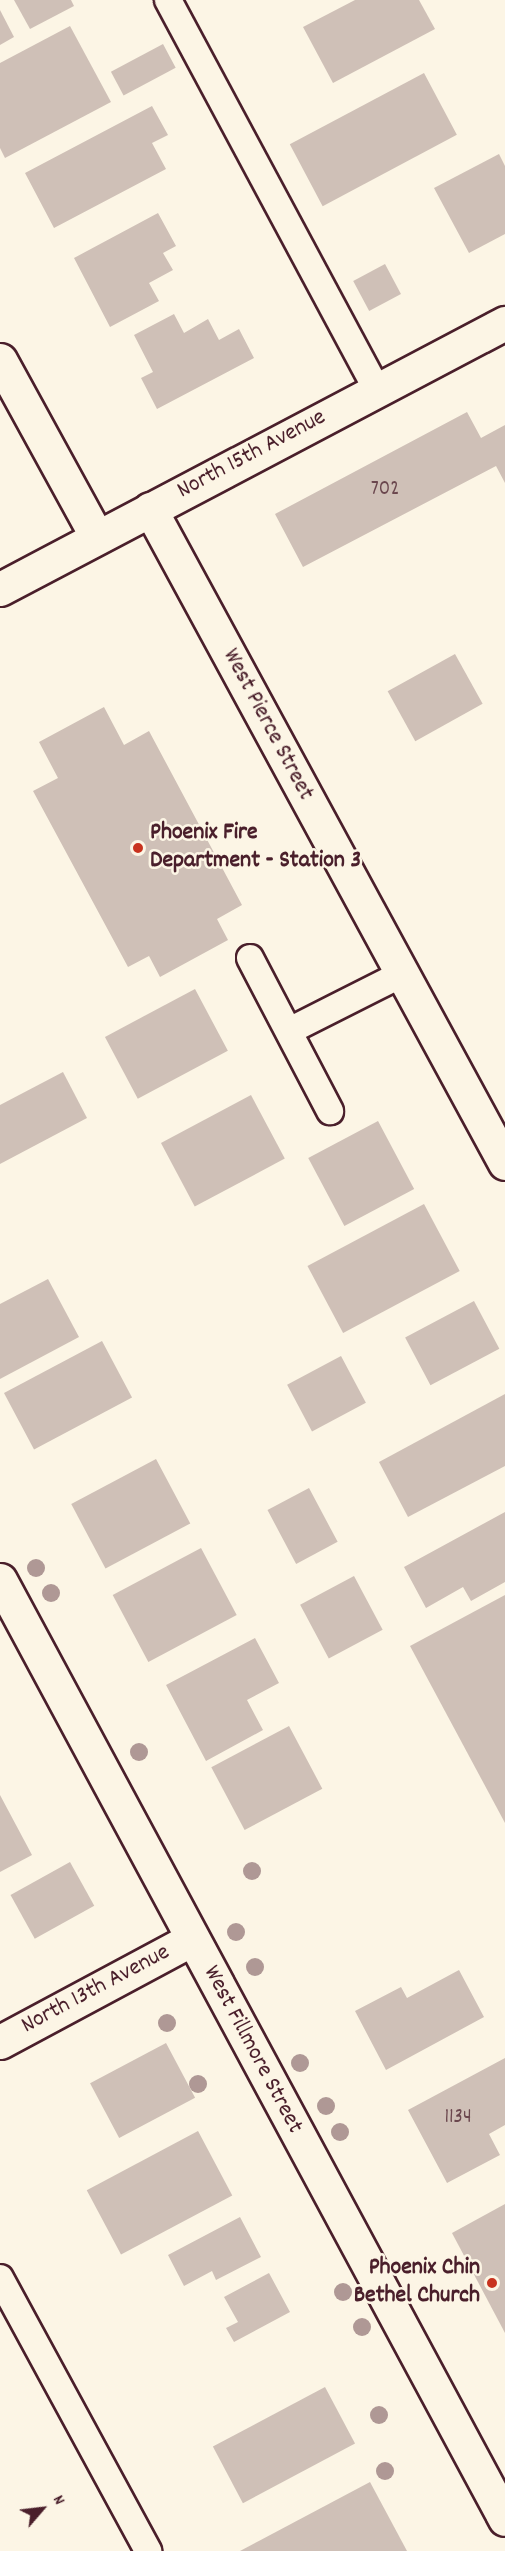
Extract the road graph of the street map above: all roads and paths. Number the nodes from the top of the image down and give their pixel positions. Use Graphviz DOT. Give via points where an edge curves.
graph roads {
  1 [pos="168,0"];
  2 [pos="505,323"];
  3 [pos="0,360"];
  4 [pos="377,388"];
  5 [pos="150,509"];
  6 [pos="96,537"];
  7 [pos="0,589"];
  8 [pos="250,958"];
  9 [pos="402,974"];
  10 [pos="289,1031"];
  11 [pos="330,1111"];
  12 [pos="505,1163"];
  13 [pos="0,1580"];
  14 [pos="192,1939"];
  15 [pos="0,2042"];
  16 [pos="0,2278"];
  17 [pos="505,2519"];
  18 [pos="148,2551"];
  1 -- 4 [label="lane"];
  2 -- 4 [label="street, North 15th Avenue"];
  3 -- 6 [label="street"];
  4 -- 5 [label="street, North 15th Avenue"];
  5 -- 6 [label="street, North 15th Avenue"];
  5 -- 9 [label="street, West Pierce Street"];
  6 -- 7 [label="street, North 15th Avenue"];
  8 -- 10 [label="lane"];
  9 -- 10 [label="lane"];
  9 -- 12 [label="street, West Pierce Street"];
  10 -- 11 [label="lane"];
  13 -- 14 [label="street, West Fillmore Street"];
  14 -- 15 [label="street, North 13th Avenue"];
  14 -- 17 [label="street, West Fillmore Street"];
  16 -- 18 [label="lane"];
}
